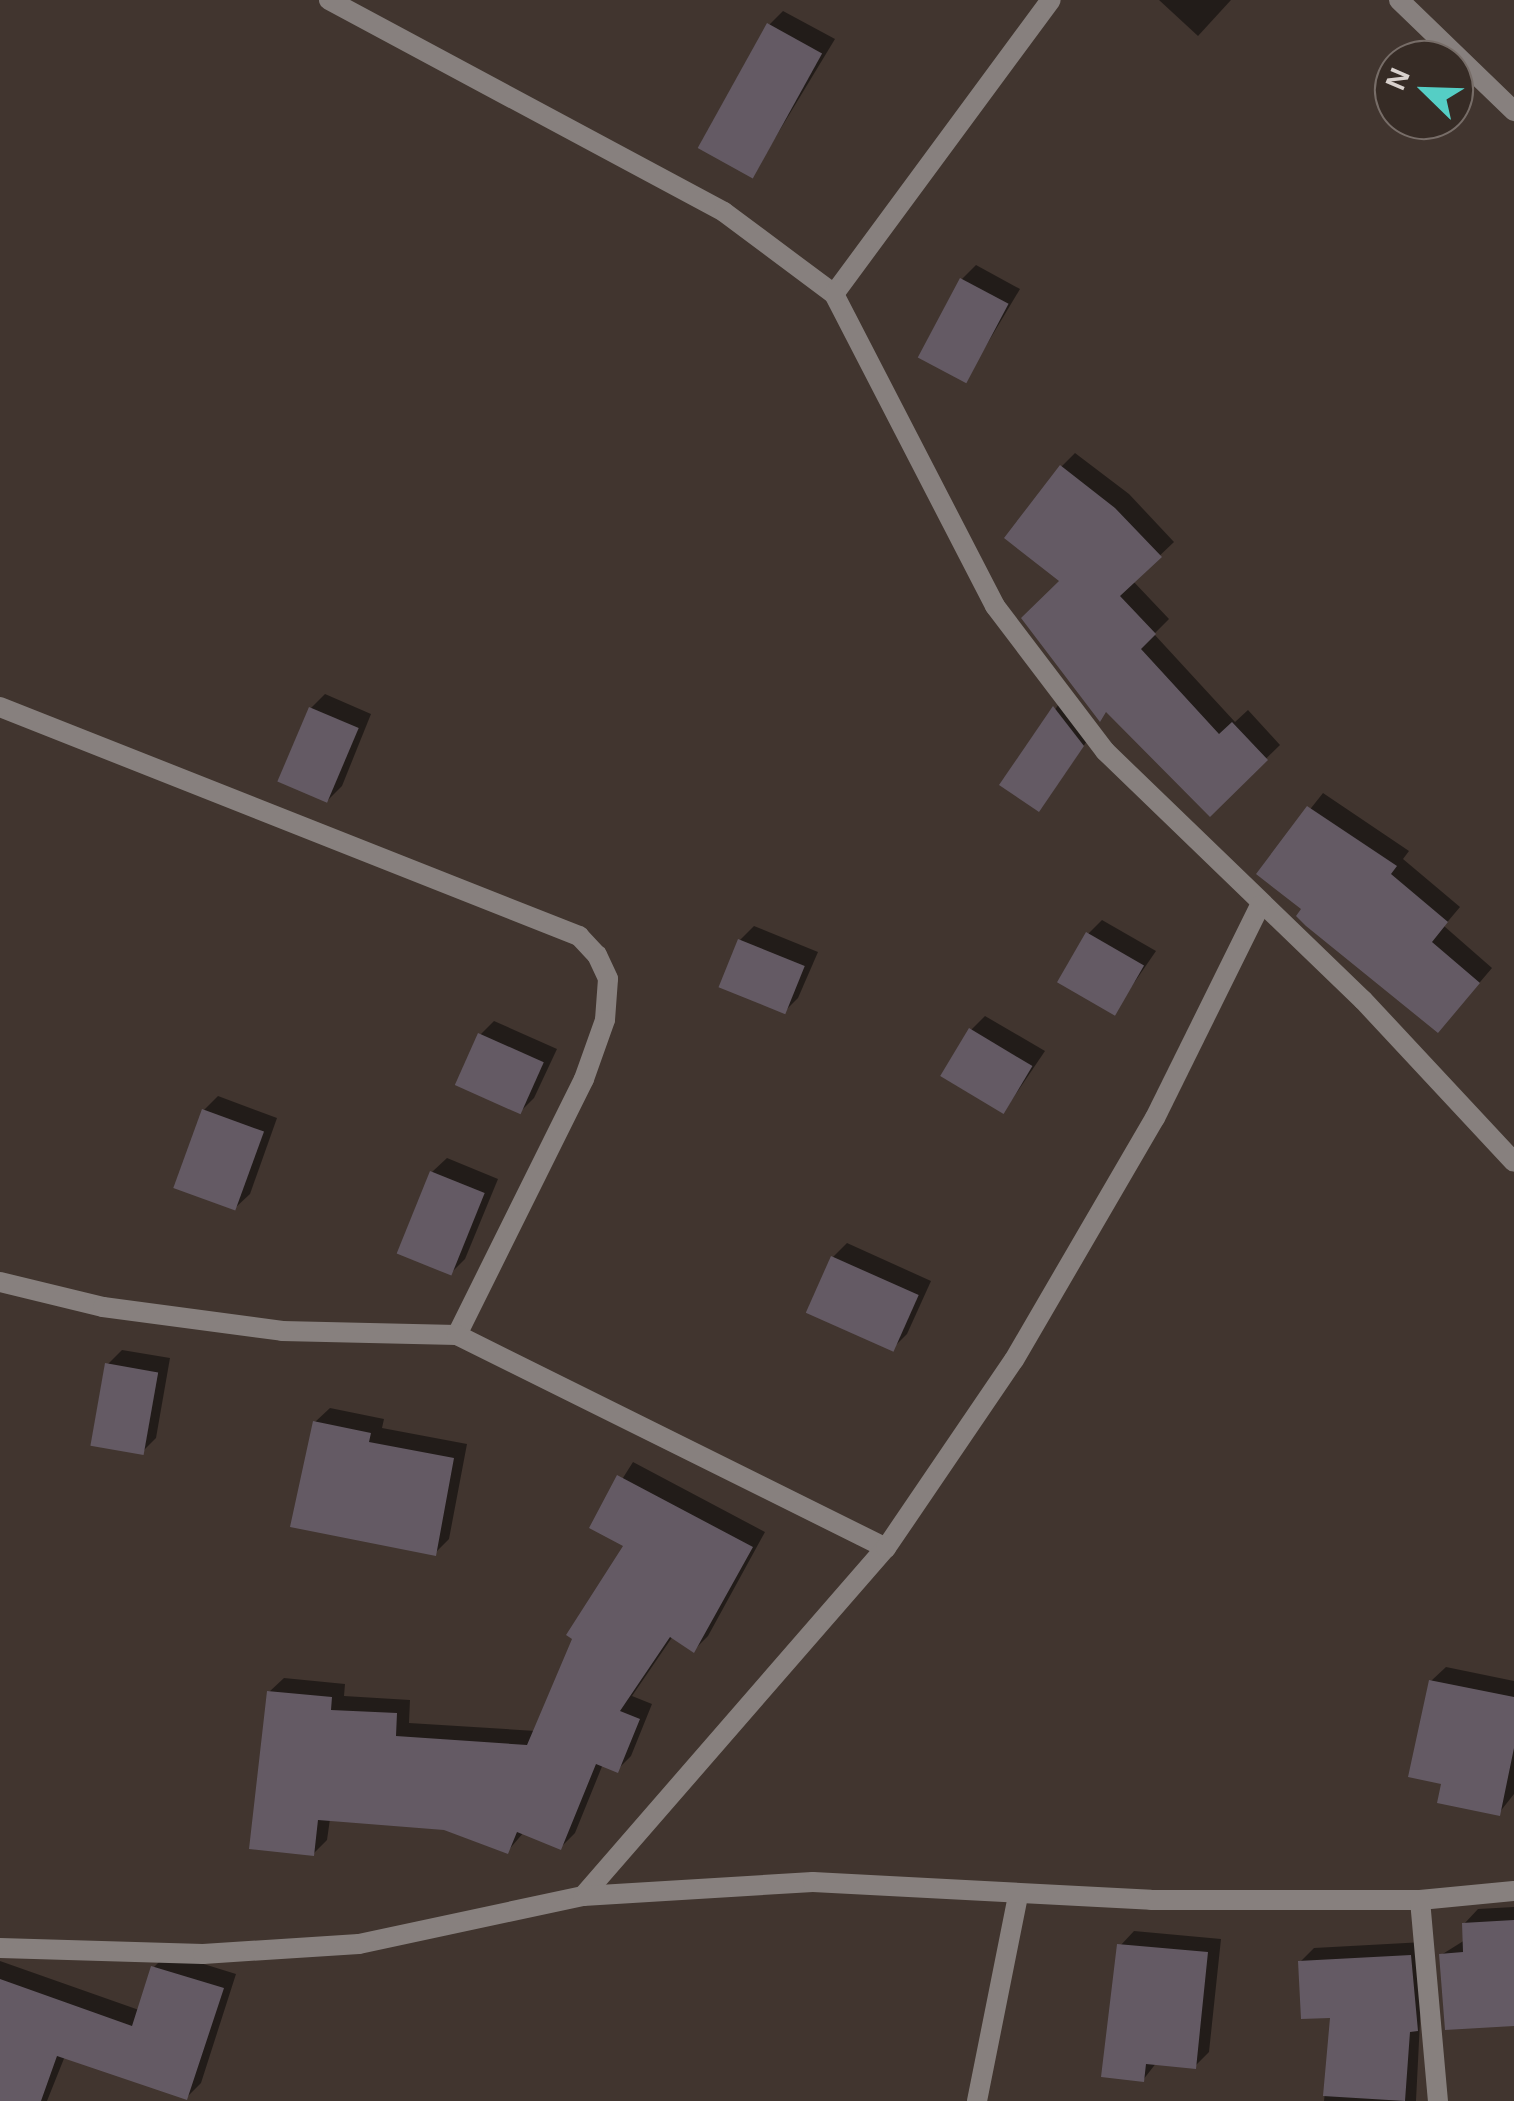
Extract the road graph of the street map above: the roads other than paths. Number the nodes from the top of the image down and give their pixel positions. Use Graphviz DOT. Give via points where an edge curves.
graph roads {
  1 [pos="329,0"];
  2 [pos="1051,0"];
  3 [pos="1399,0"];
  4 [pos="1514,111"];
  5 [pos="834,294"];
  6 [pos="0,707"];
  7 [pos="1260,906"];
  8 [pos="1514,1162"];
  9 [pos="0,1282"];
  10 [pos="457,1334"];
  11 [pos="886,1548"];
  12 [pos="1514,1891"];
  13 [pos="1018,1895"];
  14 [pos="583,1896"];
  15 [pos="1420,1900"];
  16 [pos="0,1948"];
  17 [pos="977,2101"];
  18 [pos="1438,2101"];
  1 -- 5 [label="street" via="724,212"];
  2 -- 5 [label="street"];
  3 -- 4 [label="street"];
  5 -- 7 [label="street" via="995,606 1105,751"];
  6 -- 10 [label="street" via="579,936 597,954 608,980 605,1020 589,1064"];
  7 -- 8 [label="street" via="1363,1000"];
  7 -- 11 [label="street" via="1146,1134 1014,1360"];
  9 -- 10 [label="street" via="103,1307 282,1330"];
  10 -- 11 [label="street"];
  11 -- 14 [label="street"];
  12 -- 15 [label="street"];
  13 -- 14 [label="street" via="813,1882"];
  13 -- 15 [label="street"];
  13 -- 17 [label="street"];
  14 -- 16 [label="street" via="359,1944 203,1954"];
  15 -- 18 [label="street"];
}
